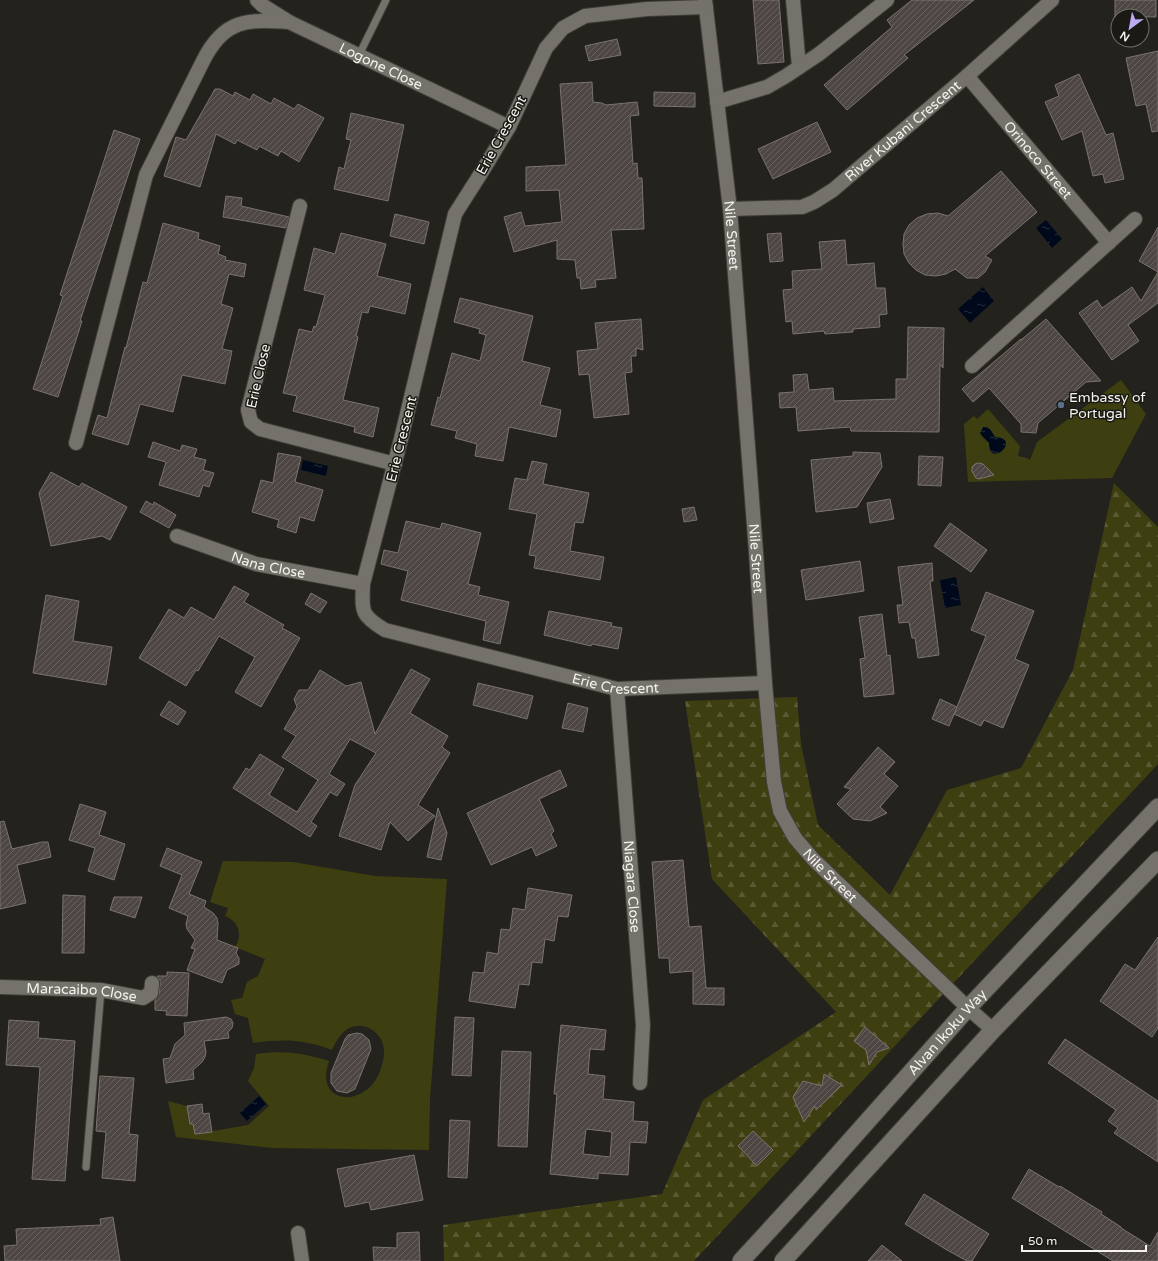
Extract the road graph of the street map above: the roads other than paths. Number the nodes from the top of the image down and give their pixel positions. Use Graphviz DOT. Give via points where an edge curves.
graph roads {
  1 [pos="257,0"];
  2 [pos="386,0"];
  3 [pos="793,0"];
  4 [pos="887,0"];
  5 [pos="1052,0"];
  6 [pos="705,4"];
  7 [pos="647,5"];
  8 [pos="290,22"];
  9 [pos="359,55"];
  10 [pos="799,68"];
  11 [pos="967,76"];
  12 [pos="717,102"];
  13 [pos="509,127"];
  14 [pos="300,206"];
  15 [pos="730,209"];
  16 [pos="1135,219"];
  17 [pos="1109,243"];
  18 [pos="972,366"];
  19 [pos="76,443"];
  20 [pos="395,464"];
  21 [pos="177,536"];
  22 [pos="363,584"];
  23 [pos="765,683"];
  24 [pos="618,689"];
  25 [pos="1158,807"];
  26 [pos="1158,860"];
  27 [pos="152,983"];
  28 [pos="0,987"];
  29 [pos="101,990"];
  30 [pos="968,1008"];
  31 [pos="993,1030"];
  32 [pos="640,1083"];
  33 [pos="86,1168"];
  34 [pos="298,1233"];
  35 [pos="302,1261"];
  36 [pos="741,1261"];
  37 [pos="783,1261"];
  1 -- 8 [label="street, Logone Close"];
  2 -- 9 [label="lane"];
  3 -- 10 [label="street"];
  4 -- 10 [label="street"];
  5 -- 11 [label="street, River Kubani Crescent"];
  6 -- 7 [label="street, Erie Crescent"];
  6 -- 12 [label="street, Nile Street"];
  7 -- 13 [label="street, Erie Crescent" via="585,16 563,28 546,48"];
  8 -- 9 [label="street, Logone Close"];
  8 -- 19 [label="street" via="265,20 242,23 223,32 209,48 146,175"];
  9 -- 13 [label="street, Logone Close"];
  10 -- 12 [label="street" via="767,87"];
  11 -- 15 [label="street, River Kubani Crescent" via="833,190 814,202 802,207"];
  11 -- 17 [label="street, Orinoco Street"];
  12 -- 15 [label="street, Nile Street"];
  13 -- 20 [label="street, Erie Crescent" via="455,214"];
  14 -- 20 [label="street, Erie Close" via="248,410 250,422 260,429"];
  15 -- 23 [label="street, Nile Street"];
  16 -- 17 [label="street"];
  17 -- 18 [label="street"];
  20 -- 22 [label="street, Erie Crescent"];
  21 -- 22 [label="street, Nana Close" via="256,564"];
  22 -- 24 [label="street, Erie Crescent" via="362,609 371,622 385,630"];
  23 -- 24 [label="street, Erie Crescent"];
  23 -- 30 [label="street, Nile Street" via="774,782 780,811 794,838"];
  24 -- 32 [label="street, Niagara Close" via="643,1025"];
  25 -- 30 [label="street, Alvan Ikoku Way"];
  26 -- 31 [label="street"];
  27 -- 29 [label="street, Maracaibo Close" via="151,993 143,998"];
  28 -- 29 [label="street, Maracaibo Close"];
  29 -- 33 [label="lane"];
  30 -- 31 [label="street, Nile Street"];
  30 -- 36 [label="street, Alvan Ikoku Way"];
  31 -- 37 [label="street"];
  34 -- 35 [label="street"];
}
